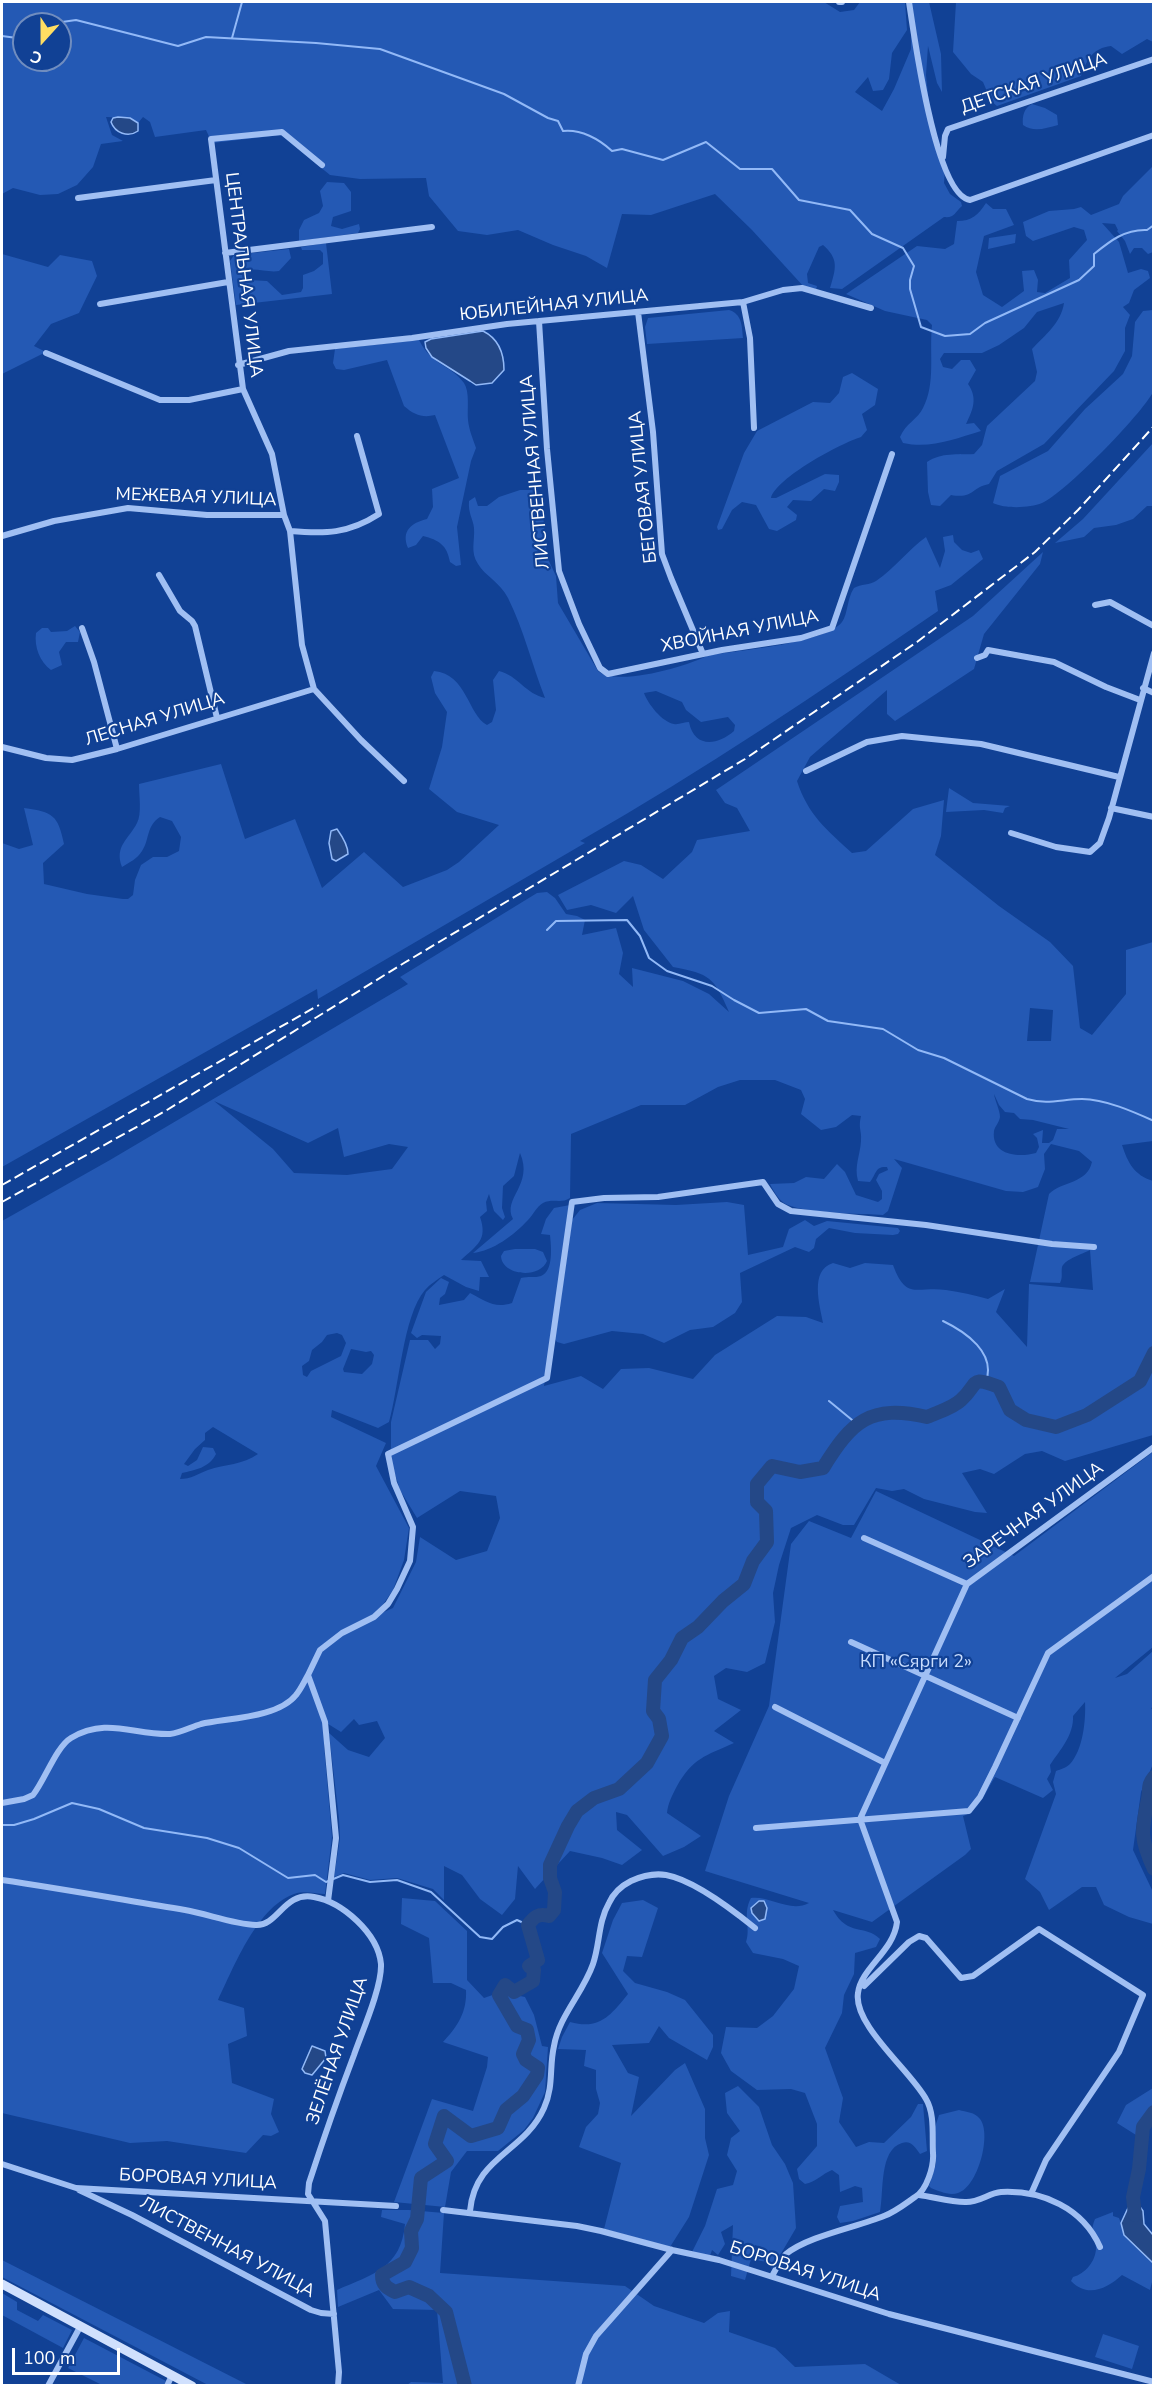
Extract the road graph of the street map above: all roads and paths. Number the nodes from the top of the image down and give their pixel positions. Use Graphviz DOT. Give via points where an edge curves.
graph roads {
  1 [pos="909,2"];
  2 [pos="1154,59"];
  3 [pos="1154,135"];
  4 [pos="943,161"];
  5 [pos="322,165"];
  6 [pos="216,180"];
  7 [pos="78,198"];
  8 [pos="432,227"];
  9 [pos="225,253"];
  10 [pos="228,282"];
  11 [pos="743,302"];
  12 [pos="100,304"];
  13 [pos="871,308"];
  14 [pos="638,312"];
  15 [pos="539,321"];
  16 [pos="46,353"];
  17 [pos="238,365"];
  18 [pos="243,389"];
  19 [pos="754,428"];
  20 [pos="357,436"];
  21 [pos="892,454"];
  22 [pos="284,515"];
  23 [pos="290,531"];
  24 [pos="2,536"];
  25 [pos="159,574"];
  26 [pos="1095,605"];
  27 [pos="1154,626"];
  28 [pos="82,628"];
  29 [pos="1154,653"];
  30 [pos="704,654"];
  31 [pos="977,658"];
  32 [pos="614,673"];
  33 [pos="1143,688"];
  34 [pos="314,689"];
  35 [pos="1154,693"];
  36 [pos="1140,700"];
  37 [pos="217,718"];
  38 [pos="2,747"];
  39 [pos="117,749"];
  40 [pos="806,771"];
  41 [pos="1119,777"];
  42 [pos="404,781"];
  43 [pos="1111,808"];
  44 [pos="1154,817"];
  45 [pos="1011,833"];
  46 [pos="1094,1247"];
  47 [pos="1154,1447"];
  48 [pos="864,1538"];
  49 [pos="1154,1576"];
  50 [pos="967,1584"];
  51 [pos="852,1642"];
  52 [pos="308,1675"];
  53 [pos="924,1676"];
  54 [pos="776,1707"];
  55 [pos="1017,1718"];
  56 [pos="885,1763"];
  57 [pos="2,1803"];
  58 [pos="860,1819"];
  59 [pos="756,1828"];
  60 [pos="2,1880"];
  61 [pos="328,1900"];
  62 [pos="755,1928"];
  63 [pos="858,1994"];
  64 [pos="2,2164"];
  65 [pos="76,2188"];
  66 [pos="1031,2194"];
  67 [pos="920,2195"];
  68 [pos="312,2201"];
  69 [pos="396,2206"];
  70 [pos="443,2210"];
  71 [pos="470,2211"];
  72 [pos="1100,2247"];
  73 [pos="672,2250"];
  74 [pos="772,2277"];
  75 [pos="2,2284"];
  76 [pos="334,2314"];
  77 [pos="80,2326"];
  78 [pos="172,2375"];
  79 [pos="1154,2382"];
  80 [pos="48,2385"];
  81 [pos="167,2385"];
  82 [pos="192,2385"];
  83 [pos="338,2385"];
  84 [pos="578,2385"];
  1 -- 4 [label="street" via="928,113"];
  2 -- 4 [label="street, ДЕТСКАЯ УЛИЦА" via="948,129"];
  3 -- 4 [label="street" via="970,200 957,191"];
  5 -- 6 [label="street, ЦЕНТРАЛЬНАЯ УЛИЦА" via="282,132 211,139"];
  6 -- 7 [label="street"];
  6 -- 9 [label="street, ЦЕНТРАЛЬНАЯ УЛИЦА"];
  8 -- 9 [label="street"];
  9 -- 10 [label="street, ЦЕНТРАЛЬНАЯ УЛИЦА"];
  10 -- 12 [label="street"];
  10 -- 17 [label="street, ЦЕНТРАЛЬНАЯ УЛИЦА"];
  11 -- 13 [label="street, ЮБИЛЕЙНАЯ УЛИЦА" via="802,288"];
  11 -- 14 [label="street, ЮБИЛЕЙНАЯ УЛИЦА"];
  11 -- 19 [label="street" via="750,338"];
  14 -- 15 [label="street, ЮБИЛЕЙНАЯ УЛИЦА"];
  14 -- 30 [label="street, БЕГОВАЯ УЛИЦА" via="653,432 662,554"];
  15 -- 17 [label="street, ЮБИЛЕЙНАЯ УЛИЦА" via="289,351"];
  15 -- 32 [label="street, ЛИСТВЕННАЯ УЛИЦА" via="559,571 600,668"];
  16 -- 18 [label="street" via="160,400 189,400"];
  17 -- 18 [label="street, ЦЕНТРАЛЬНАЯ УЛИЦА"];
  18 -- 22 [label="street, ЦЕНТРАЛЬНАЯ УЛИЦА" via="272,454"];
  20 -- 23 [label="street, МЕЖЕВАЯ УЛИЦА" via="379,514 335,532"];
  21 -- 30 [label="street, ХВОЙНАЯ УЛИЦА" via="832,628 801,638"];
  22 -- 23 [label="street, МЕЖЕВАЯ УЛИЦА"];
  22 -- 24 [label="street, МЕЖЕВАЯ УЛИЦА" via="207,515 128,508 54,521"];
  23 -- 34 [label="street" via="302,645"];
  25 -- 37 [label="street" via="180,611 195,626"];
  26 -- 27 [label="street" via="1110,602"];
  28 -- 39 [label="street"];
  29 -- 33 [label="street"];
  30 -- 32 [label="street, ХВОЙНАЯ УЛИЦА"];
  31 -- 36 [label="street" via="988,650 1054,662"];
  33 -- 35 [label="street"];
  33 -- 36 [label="street"];
  34 -- 37 [label="street, ЛЕСНАЯ УЛИЦА"];
  34 -- 42 [label="street"];
  36 -- 41 [label="street"];
  37 -- 39 [label="street, ЛЕСНАЯ УЛИЦА"];
  38 -- 39 [label="street, ЛЕСНАЯ УЛИЦА" via="68,760"];
  40 -- 41 [label="street" via="867,742 902,736 981,744"];
  41 -- 43 [label="street"];
  43 -- 44 [label="street"];
  43 -- 45 [label="street" via="1100,843 1090,852 1056,847"];
  46 -- 52 [label="street" via="791,1211 778,1204 763,1182 658,1197 604,1197 572,1202 547,1378 388,1454 394,1483 413,1527 410,1561 388,1604 320,1650"];
  47 -- 50 [label="street, ЗАРЕЧНАЯ УЛИЦА"];
  48 -- 50 [label="street"];
  49 -- 55 [label="street" via="1048,1653"];
  50 -- 53 [label="street, ЗАРЕЧНАЯ УЛИЦА"];
  51 -- 53 [label="street"];
  52 -- 57 [label="street" via="295,1697 277,1708 248,1716 201,1724 172,1734 111,1726 84,1731 68,1740 33,1795"];
  52 -- 61 [label="street" via="325,1722 336,1838"];
  53 -- 55 [label="street"];
  53 -- 56 [label="street, ЗАРЕЧНАЯ УЛИЦА"];
  54 -- 56 [label="street"];
  55 -- 58 [label="street" via="980,1797 969,1811"];
  56 -- 58 [label="street, ЗАРЕЧНАЯ УЛИЦА"];
  58 -- 59 [label="street"];
  58 -- 63 [label="street" via="897,1922 892,1940 867,1974"];
  60 -- 61 [label="street, ЗЕЛЁНАЯ УЛИЦА" via="255,1925 267,1922 298,1897"];
  61 -- 68 [label="street, ЗЕЛЁНАЯ УЛИЦА" via="349,1912 375,1946 381,1962 363,2030 309,2183"];
  62 -- 71 [label="street" via="726,1905 668,1875 646,1875 614,1893 604,1912 592,1965 558,2028 545,2107 528,2134 486,2169 471,2195"];
  63 -- 66 [label="street" via="916,1937 926,1938 961,1978 973,1976 1039,1929 1143,1995 1119,2052 1046,2160"];
  63 -- 67 [label="street" via="861,2011 877,2039 928,2100 933,2164"];
  64 -- 65 [label="street, БОРОВАЯ УЛИЦА"];
  65 -- 68 [label="street, БОРОВАЯ УЛИЦА"];
  65 -- 76 [label="street, ЛИСТВЕННАЯ УЛИЦА" via="311,2310"];
  66 -- 67 [label="street" via="1000,2192 965,2203"];
  66 -- 72 [label="street" via="1052,2200 1076,2214 1091,2229"];
  67 -- 74 [label="street" via="887,2215 795,2248 785,2254"];
  68 -- 69 [label="street, БОРОВАЯ УЛИЦА"];
  68 -- 76 [label="street, ЗЕЛЁНАЯ УЛИЦА" via="325,2222"];
  70 -- 71 [label="street, БОРОВАЯ УЛИЦА"];
  71 -- 73 [label="street, БОРОВАЯ УЛИЦА" via="577,2226"];
  73 -- 74 [label="street, БОРОВАЯ УЛИЦА"];
  73 -- 84 [label="street" via="596,2336 586,2354"];
  74 -- 79 [label="street, БОРОВАЯ УЛИЦА" via="889,2314"];
  75 -- 77 [label="main road"];
  76 -- 83 [label="street, ЗЕЛЁНАЯ УЛИЦА"];
  77 -- 78 [label="main road"];
  77 -- 80 [label="street"];
  78 -- 81 [label="street"];
  78 -- 82 [label="main road"];
}
